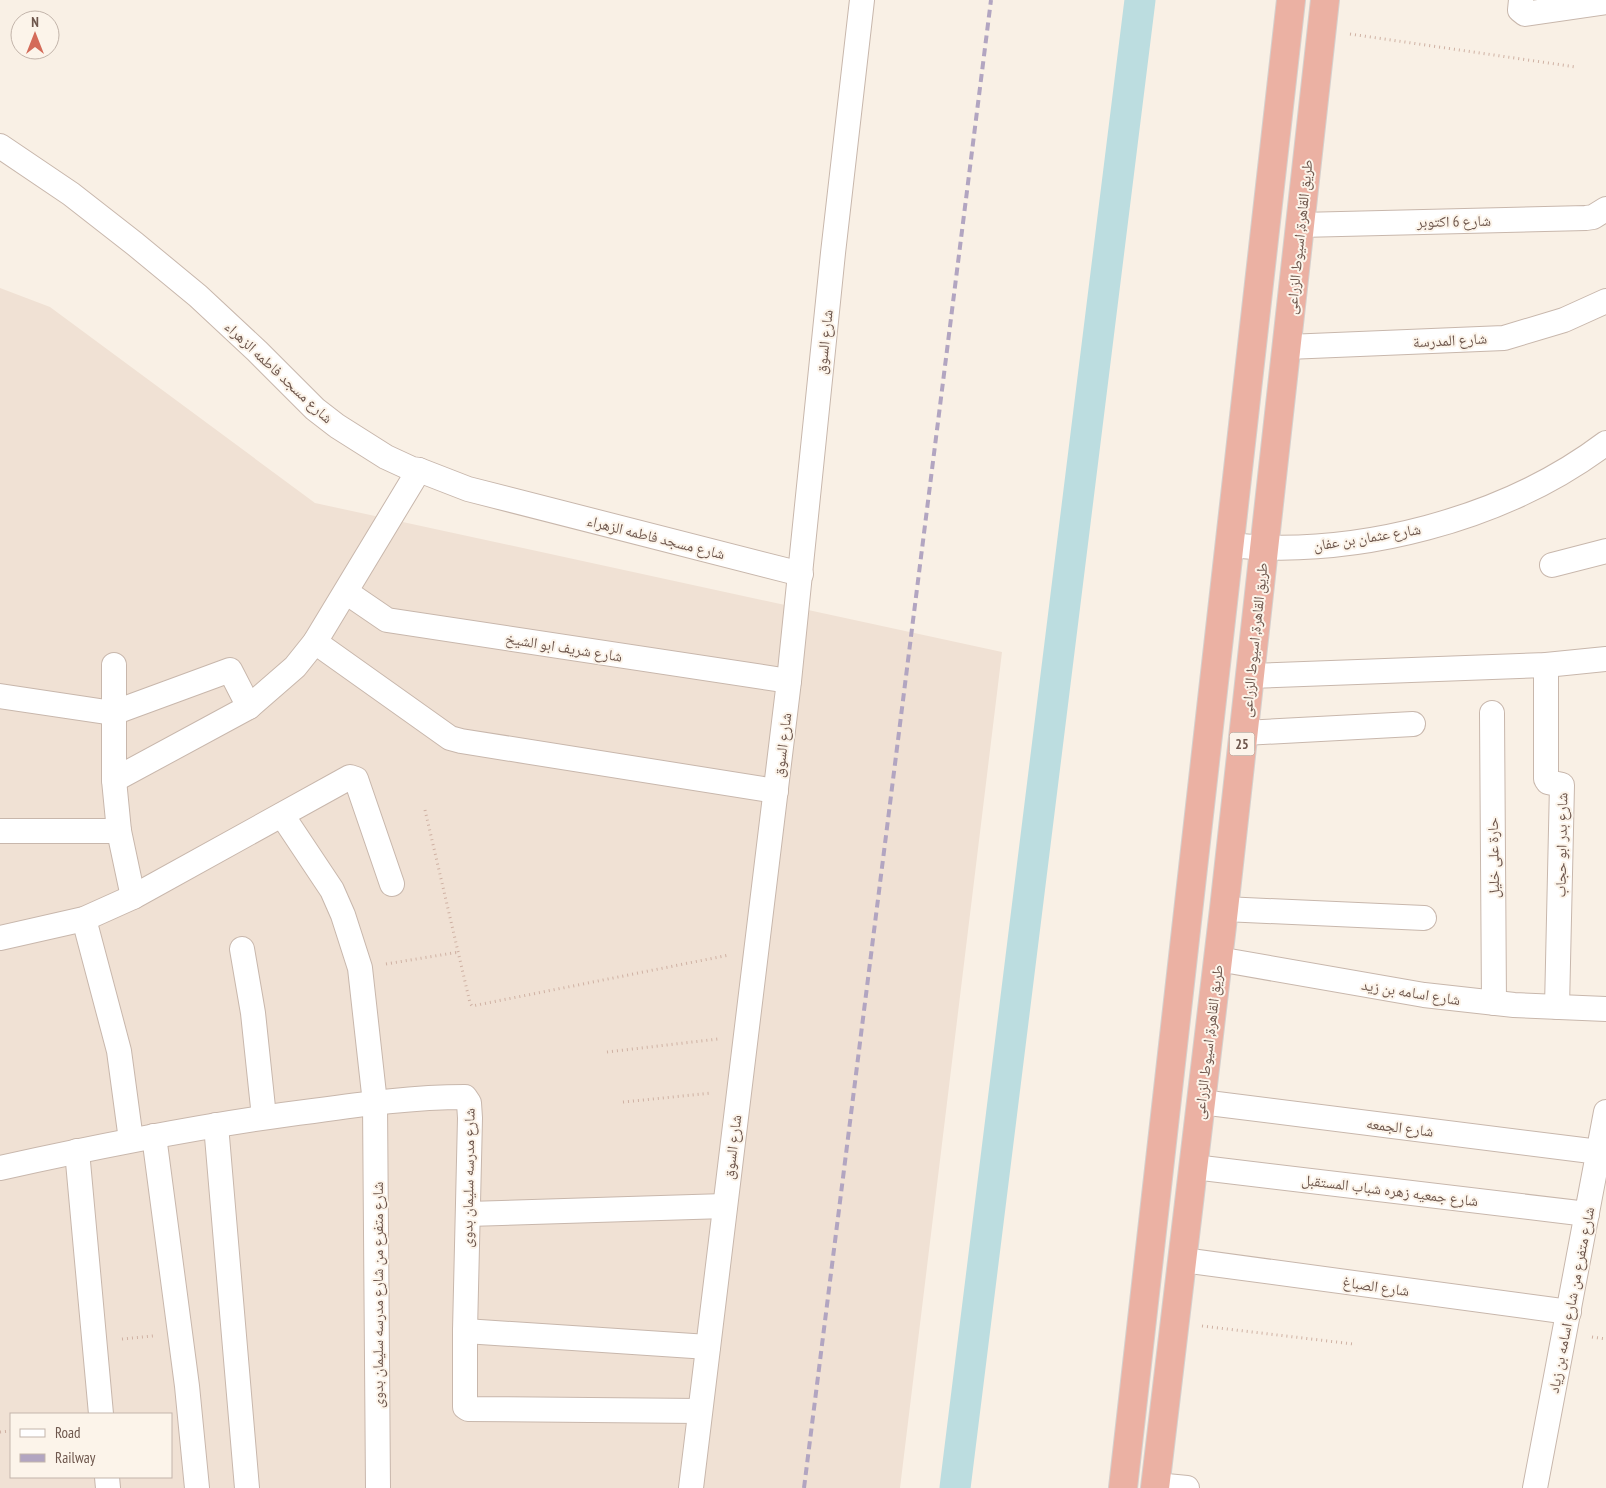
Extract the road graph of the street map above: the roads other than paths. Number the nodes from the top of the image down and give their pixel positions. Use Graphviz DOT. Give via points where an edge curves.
graph roads {
  1 [pos="862,0"];
  2 [pos="1291,0"];
  3 [pos="1325,0"];
  4 [pos="1521,0"];
  5 [pos="1606,2"];
  6 [pos="0,146"];
  7 [pos="1606,209"];
  8 [pos="1300,225"];
  9 [pos="1606,301"];
  10 [pos="1287,347"];
  11 [pos="1606,443"];
  12 [pos="419,470"];
  13 [pos="1229,545"];
  14 [pos="1264,549"];
  15 [pos="1606,551"];
  16 [pos="1552,565"];
  17 [pos="800,574"];
  18 [pos="346,592"];
  19 [pos="315,642"];
  20 [pos="1606,659"];
  21 [pos="1546,664"];
  22 [pos="114,665"];
  23 [pos="1250,676"];
  24 [pos="789,681"];
  25 [pos="0,696"];
  26 [pos="249,707"];
  27 [pos="113,713"];
  28 [pos="1492,713"];
  29 [pos="1413,724"];
  30 [pos="1244,732"];
  31 [pos="114,780"];
  32 [pos="776,791"];
  33 [pos="282,815"];
  34 [pos="0,831"];
  35 [pos="119,831"];
  36 [pos="392,884"];
  37 [pos="132,897"];
  38 [pos="1224,909"];
  39 [pos="1424,918"];
  40 [pos="84,919"];
  41 [pos="0,938"];
  42 [pos="242,949"];
  43 [pos="1218,959"];
  44 [pos="1494,1003"];
  45 [pos="1557,1007"];
  46 [pos="1606,1009"];
  47 [pos="1201,1102"];
  48 [pos="375,1103"];
  49 [pos="1606,1112"];
  50 [pos="264,1117"];
  51 [pos="216,1125"];
  52 [pos="143,1138"];
  53 [pos="77,1151"];
  54 [pos="1598,1152"];
  55 [pos="1194,1166"];
  56 [pos="0,1168"];
  57 [pos="725,1206"];
  58 [pos="468,1214"];
  59 [pos="1587,1214"];
  60 [pos="1183,1260"];
  61 [pos="1569,1312"];
  62 [pos="464,1331"];
  63 [pos="708,1347"];
  64 [pos="700,1411"];
  65 [pos="101,1413"];
  66 [pos="1156,1486"];
  67 [pos="198,1488"];
  68 [pos="247,1488"];
  69 [pos="378,1488"];
  70 [pos="691,1488"];
  71 [pos="1122,1488"];
  72 [pos="1187,1488"];
  73 [pos="1535,1488"];
  1 -- 17 [label="street, شارع السوق"];
  2 -- 13 [label="highway, 25"];
  3 -- 8 [label="highway, طريق القاهرة, اسيوط الزراعى / 25"];
  4 -- 5 [label="street" via="1520,10 1525,14"];
  6 -- 12 [label="street, شارع مسجد فاطمه الزهراء" via="71,194 198,296 315,409 386,457"];
  7 -- 8 [label="street, شارع 6 اكتوبر" via="1586,218"];
  8 -- 10 [label="highway, طريق القاهرة, اسيوط الزراعى / 25"];
  9 -- 10 [label="street, شارع المدرسة" via="1564,320 1504,338"];
  10 -- 14 [label="highway, طريق القاهرة, اسيوط الزراعى / 25"];
  11 -- 14 [label="street, شارع عثمان بن عفان" via="1535,487 1470,514 1403,534 1344,544"];
  12 -- 17 [label="street, شارع مسجد فاطمه الزهراء" via="468,489"];
  12 -- 18 [label="street"];
  13 -- 14 [label="street, شارع عثمان بن عفان"];
  13 -- 71 [label="highway, 25"];
  14 -- 23 [label="highway, طريق القاهرة, اسيوط الزراعى / 25"];
  15 -- 16 [label="street"];
  17 -- 24 [label="street, شارع السوق"];
  18 -- 19 [label="street"];
  18 -- 24 [label="street, شارع شريف ابو الشيخ" via="387,620"];
  19 -- 26 [label="street" via="296,667"];
  19 -- 32 [label="street" via="456,739"];
  20 -- 21 [label="street"];
  21 -- 23 [label="street"];
  21 -- 45 [label="street, شارع بدر ابو حجاب" via="1546,779 1562,785"];
  22 -- 27 [label="street"];
  23 -- 30 [label="highway, طريق القاهرة, اسيوط الزراعى / 25"];
  24 -- 32 [label="street, شارع السوق"];
  25 -- 27 [label="street"];
  26 -- 27 [label="street" via="233,673 227,670"];
  26 -- 31 [label="street"];
  27 -- 31 [label="street"];
  28 -- 44 [label="street, حارة على خليل"];
  29 -- 30 [label="street"];
  30 -- 38 [label="highway, طريق القاهرة, اسيوط الزراعى / 25"];
  31 -- 35 [label="street"];
  32 -- 57 [label="street, شارع السوق"];
  33 -- 36 [label="street" via="354,777"];
  33 -- 37 [label="street"];
  33 -- 48 [label="street, شارع متفرع من شارع مدرسه سليمان بدوى" via="332,890 343,915 360,968"];
  34 -- 35 [label="street"];
  35 -- 37 [label="street"];
  37 -- 40 [label="street"];
  38 -- 39 [label="street"];
  38 -- 43 [label="highway, طريق القاهرة, اسيوط الزراعى / 25"];
  40 -- 41 [label="street"];
  40 -- 52 [label="street"];
  42 -- 50 [label="street"];
  43 -- 44 [label="street, شارع اسامه بن زيد" via="1424,995"];
  43 -- 47 [label="highway, طريق القاهرة, اسيوط الزراعى / 25"];
  44 -- 45 [label="street, شارع اسامه بن زيد"];
  45 -- 46 [label="street, شارع اسامه بن زيد"];
  47 -- 54 [label="street, شارع الجمعه"];
  47 -- 55 [label="highway, طريق القاهرة, اسيوط الزراعى / 25"];
  48 -- 50 [label="street, شارع مدرسه سليمان بدوى"];
  48 -- 58 [label="street, شارع مدرسه سليمان بدوى" via="460,1096 468,1100"];
  48 -- 69 [label="street, شارع متفرع من شارع مدرسه سليمان بدوى"];
  49 -- 54 [label="street, شارع متفرع من شارع اسامه بن زياد"];
  50 -- 51 [label="street, شارع مدرسه سليمان بدوى"];
  51 -- 52 [label="street, شارع مدرسه سليمان بدوى"];
  51 -- 68 [label="street"];
  52 -- 53 [label="street, شارع مدرسه سليمان بدوى"];
  52 -- 67 [label="street" via="180,1334"];
  53 -- 56 [label="street, شارع مدرسه سليمان بدوى"];
  53 -- 65 [label="street"];
  54 -- 59 [label="street, شارع متفرع من شارع اسامه بن زياد"];
  55 -- 59 [label="street, شارع جمعيه زهره شباب المستقبل"];
  55 -- 60 [label="highway, طريق القاهرة, اسيوط الزراعى / 25"];
  57 -- 58 [label="street"];
  57 -- 63 [label="street, شارع السوق"];
  58 -- 62 [label="street, شارع مدرسه سليمان بدوى"];
  59 -- 61 [label="street, شارع متفرع من شارع اسامه بن زياد"];
  60 -- 61 [label="street, شارع الصباغ"];
  60 -- 66 [label="highway, طريق القاهرة, اسيوط الزراعى / 25"];
  61 -- 73 [label="street, شارع متفرع من شارع اسامه بن زياد"];
  62 -- 63 [label="street"];
  62 -- 64 [label="street, شارع مدرسه سليمان بدوى" via="465,1405 468,1409"];
  63 -- 64 [label="street, شارع السوق"];
  64 -- 70 [label="street, شارع السوق"];
  66 -- 72 [label="street"];
}
